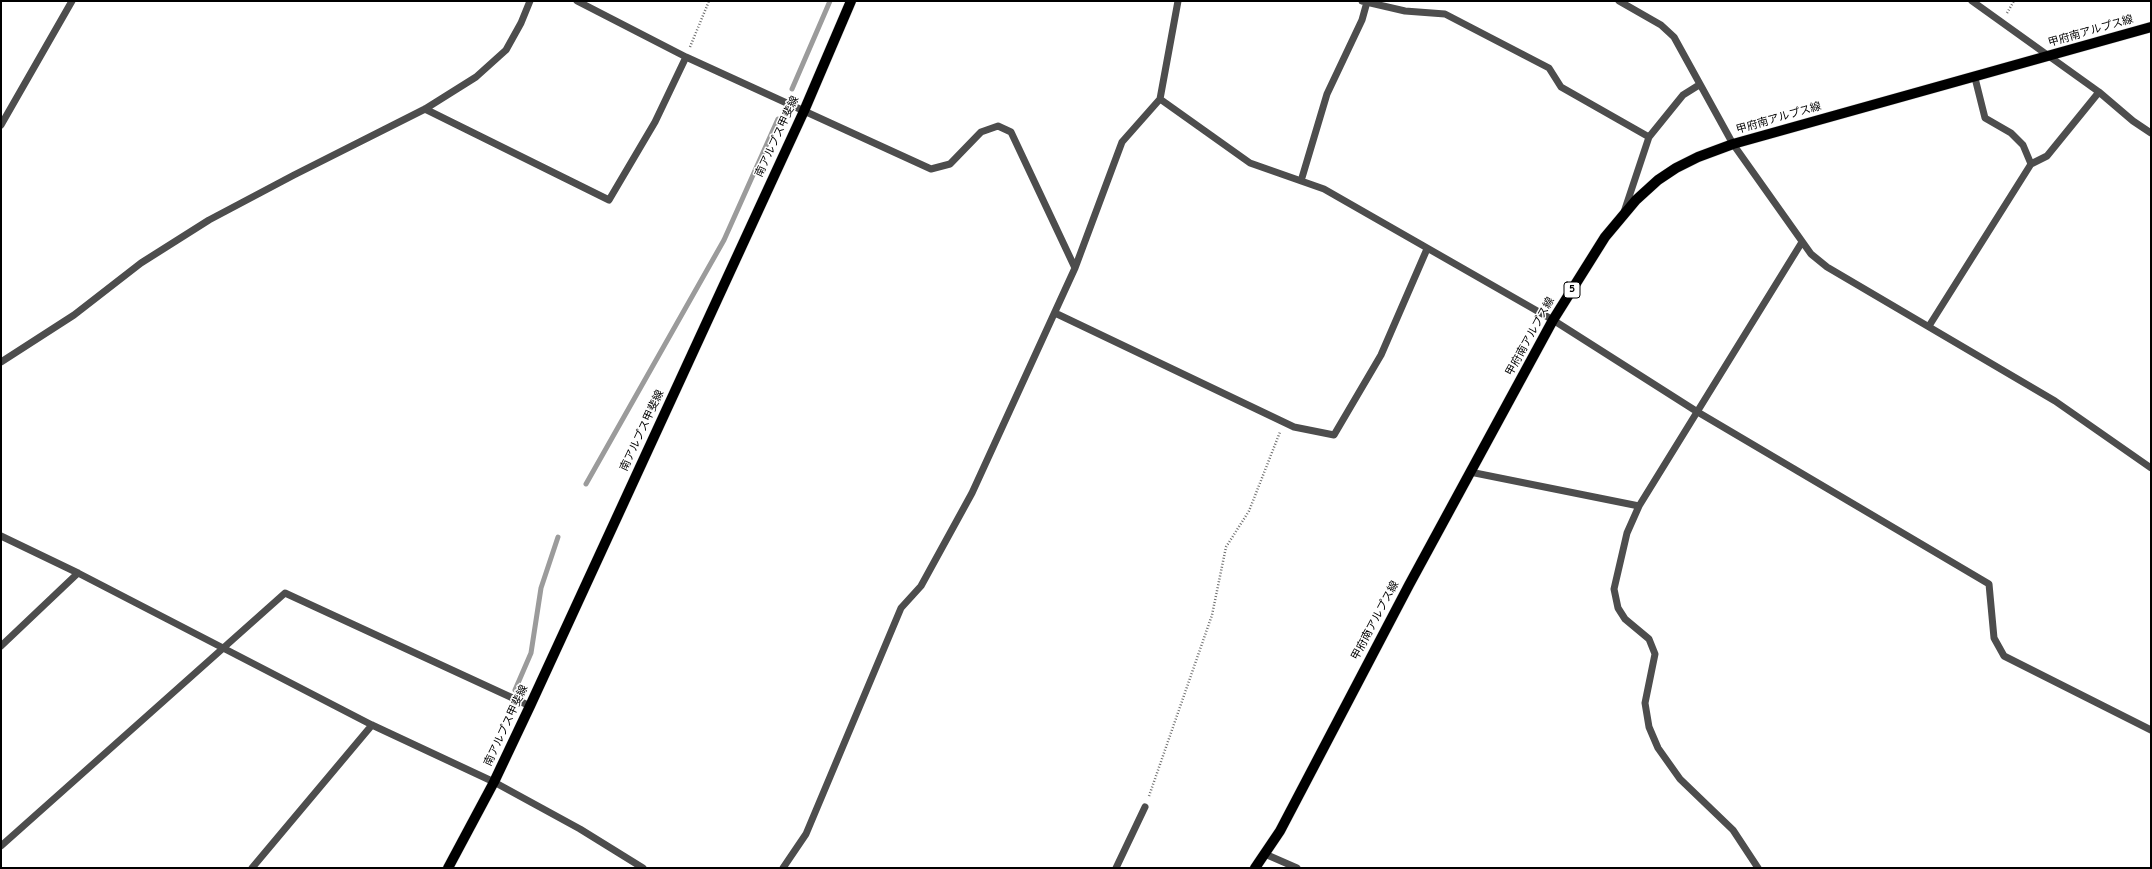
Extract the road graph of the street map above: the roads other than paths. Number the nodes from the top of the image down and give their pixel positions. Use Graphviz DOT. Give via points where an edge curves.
graph roads {
  1 [pos="72,1"];
  2 [pos="530,1"];
  3 [pos="577,1"];
  4 [pos="851,1"];
  5 [pos="1178,1"];
  6 [pos="1619,1"];
  7 [pos="1972,1"];
  8 [pos="1365,2"];
  9 [pos="2151,27"];
  10 [pos="686,57"];
  11 [pos="2050,57"];
  12 [pos="1974,78"];
  13 [pos="1699,85"];
  14 [pos="2099,92"];
  15 [pos="1160,99"];
  16 [pos="425,109"];
  17 [pos="804,111"];
  18 [pos="1,125"];
  19 [pos="2151,133"];
  20 [pos="1649,137"];
  21 [pos="1733,144"];
  22 [pos="2031,164"];
  23 [pos="1301,181"];
  24 [pos="1624,213"];
  25 [pos="1802,242"];
  26 [pos="1427,249"];
  27 [pos="1075,268"];
  28 [pos="1054,313"];
  29 [pos="1553,320"];
  30 [pos="1929,326"];
  31 [pos="1,362"];
  32 [pos="1696,411"];
  33 [pos="2151,468"];
  34 [pos="1470,472"];
  35 [pos="1639,506"];
  36 [pos="1,536"];
  37 [pos="78,573"];
  38 [pos="1,646"];
  39 [pos="224,649"];
  40 [pos="530,706"];
  41 [pos="372,725"];
  42 [pos="2151,730"];
  43 [pos="494,782"];
  44 [pos="1145,807"];
  45 [pos="1,846"];
  46 [pos="1265,854"];
  47 [pos="252,868"];
  48 [pos="448,868"];
  49 [pos="643,868"];
  50 [pos="782,868"];
  51 [pos="1116,868"];
  52 [pos="1256,868"];
  53 [pos="1296,868"];
  54 [pos="1758,868"];
  1 -- 18 [label="street"];
  2 -- 16 [label="street" via="506,50 476,77"];
  3 -- 10 [label="street"];
  4 -- 17 [label="main road, 南アルプス甲斐線"];
  5 -- 15 [label="street"];
  6 -- 13 [label="street" via="1661,25 1674,37"];
  7 -- 11 [label="street"];
  8 -- 20 [label="street" via="1405,11 1445,14 1549,68 1561,87"];
  8 -- 23 [label="street" via="1360,26 1328,94"];
  9 -- 11 [label="main road, 甲府南アルプス線 / 5"];
  10 -- 16 [label="street" via="655,122 609,200"];
  10 -- 17 [label="street"];
  11 -- 12 [label="main road, 甲府南アルプス線 / 5"];
  11 -- 14 [label="street"];
  12 -- 21 [label="main road, 甲府南アルプス線 / 5"];
  12 -- 22 [label="street" via="1985,118 2011,133 2023,145"];
  13 -- 20 [label="street" via="1683,95"];
  13 -- 21 [label="street"];
  14 -- 19 [label="street"];
  14 -- 22 [label="street" via="2047,156"];
  15 -- 23 [label="street" via="1250,163"];
  15 -- 27 [label="street" via="1122,142"];
  16 -- 31 [label="street" via="294,174 210,220 141,263 74,315"];
  17 -- 27 [label="street" via="931,169 950,164 981,132 998,126 1011,132"];
  17 -- 40 [label="main road, 南アルプス甲斐線"];
  20 -- 24 [label="street"];
  21 -- 24 [label="main road, 甲府南アルプス線 / 5" via="1698,157 1658,180"];
  21 -- 25 [label="street"];
  22 -- 30 [label="street"];
  23 -- 26 [label="street" via="1324,188"];
  24 -- 29 [label="main road, 甲府南アルプス線 / 5" via="1605,237"];
  25 -- 30 [label="street" via="1811,254 1828,267"];
  25 -- 32 [label="street"];
  26 -- 28 [label="street" via="1381,355 1334,435 1294,427"];
  26 -- 29 [label="street"];
  27 -- 28 [label="street"];
  28 -- 50 [label="street" via="972,493 921,586 901,608 806,834"];
  29 -- 32 [label="street"];
  29 -- 34 [label="main road, 甲府南アルプス線 / 5"];
  30 -- 33 [label="street" via="2055,402"];
  32 -- 35 [label="street"];
  32 -- 42 [label="street" via="1988,584 1994,638 2004,656"];
  34 -- 35 [label="street"];
  34 -- 46 [label="main road, 甲府南アルプス線 / 5" via="1280,831"];
  35 -- 54 [label="street" via="1626,533 1614,589 1618,608 1625,618 1649,639 1655,654 1645,703 1649,727 1658,748 1680,779 1733,830"];
  36 -- 37 [label="street"];
  37 -- 38 [label="street"];
  37 -- 39 [label="street"];
  39 -- 40 [label="street" via="285,593"];
  39 -- 41 [label="street"];
  39 -- 45 [label="street"];
  40 -- 43 [label="main road, 南アルプス甲斐線"];
  41 -- 43 [label="street"];
  41 -- 47 [label="street"];
  43 -- 48 [label="main road, 南アルプス甲斐線"];
  43 -- 49 [label="street" via="580,829"];
  44 -- 51 [label="street"];
  46 -- 52 [label="main road, 甲府南アルプス線 / 5"];
  46 -- 53 [label="street"];
}
